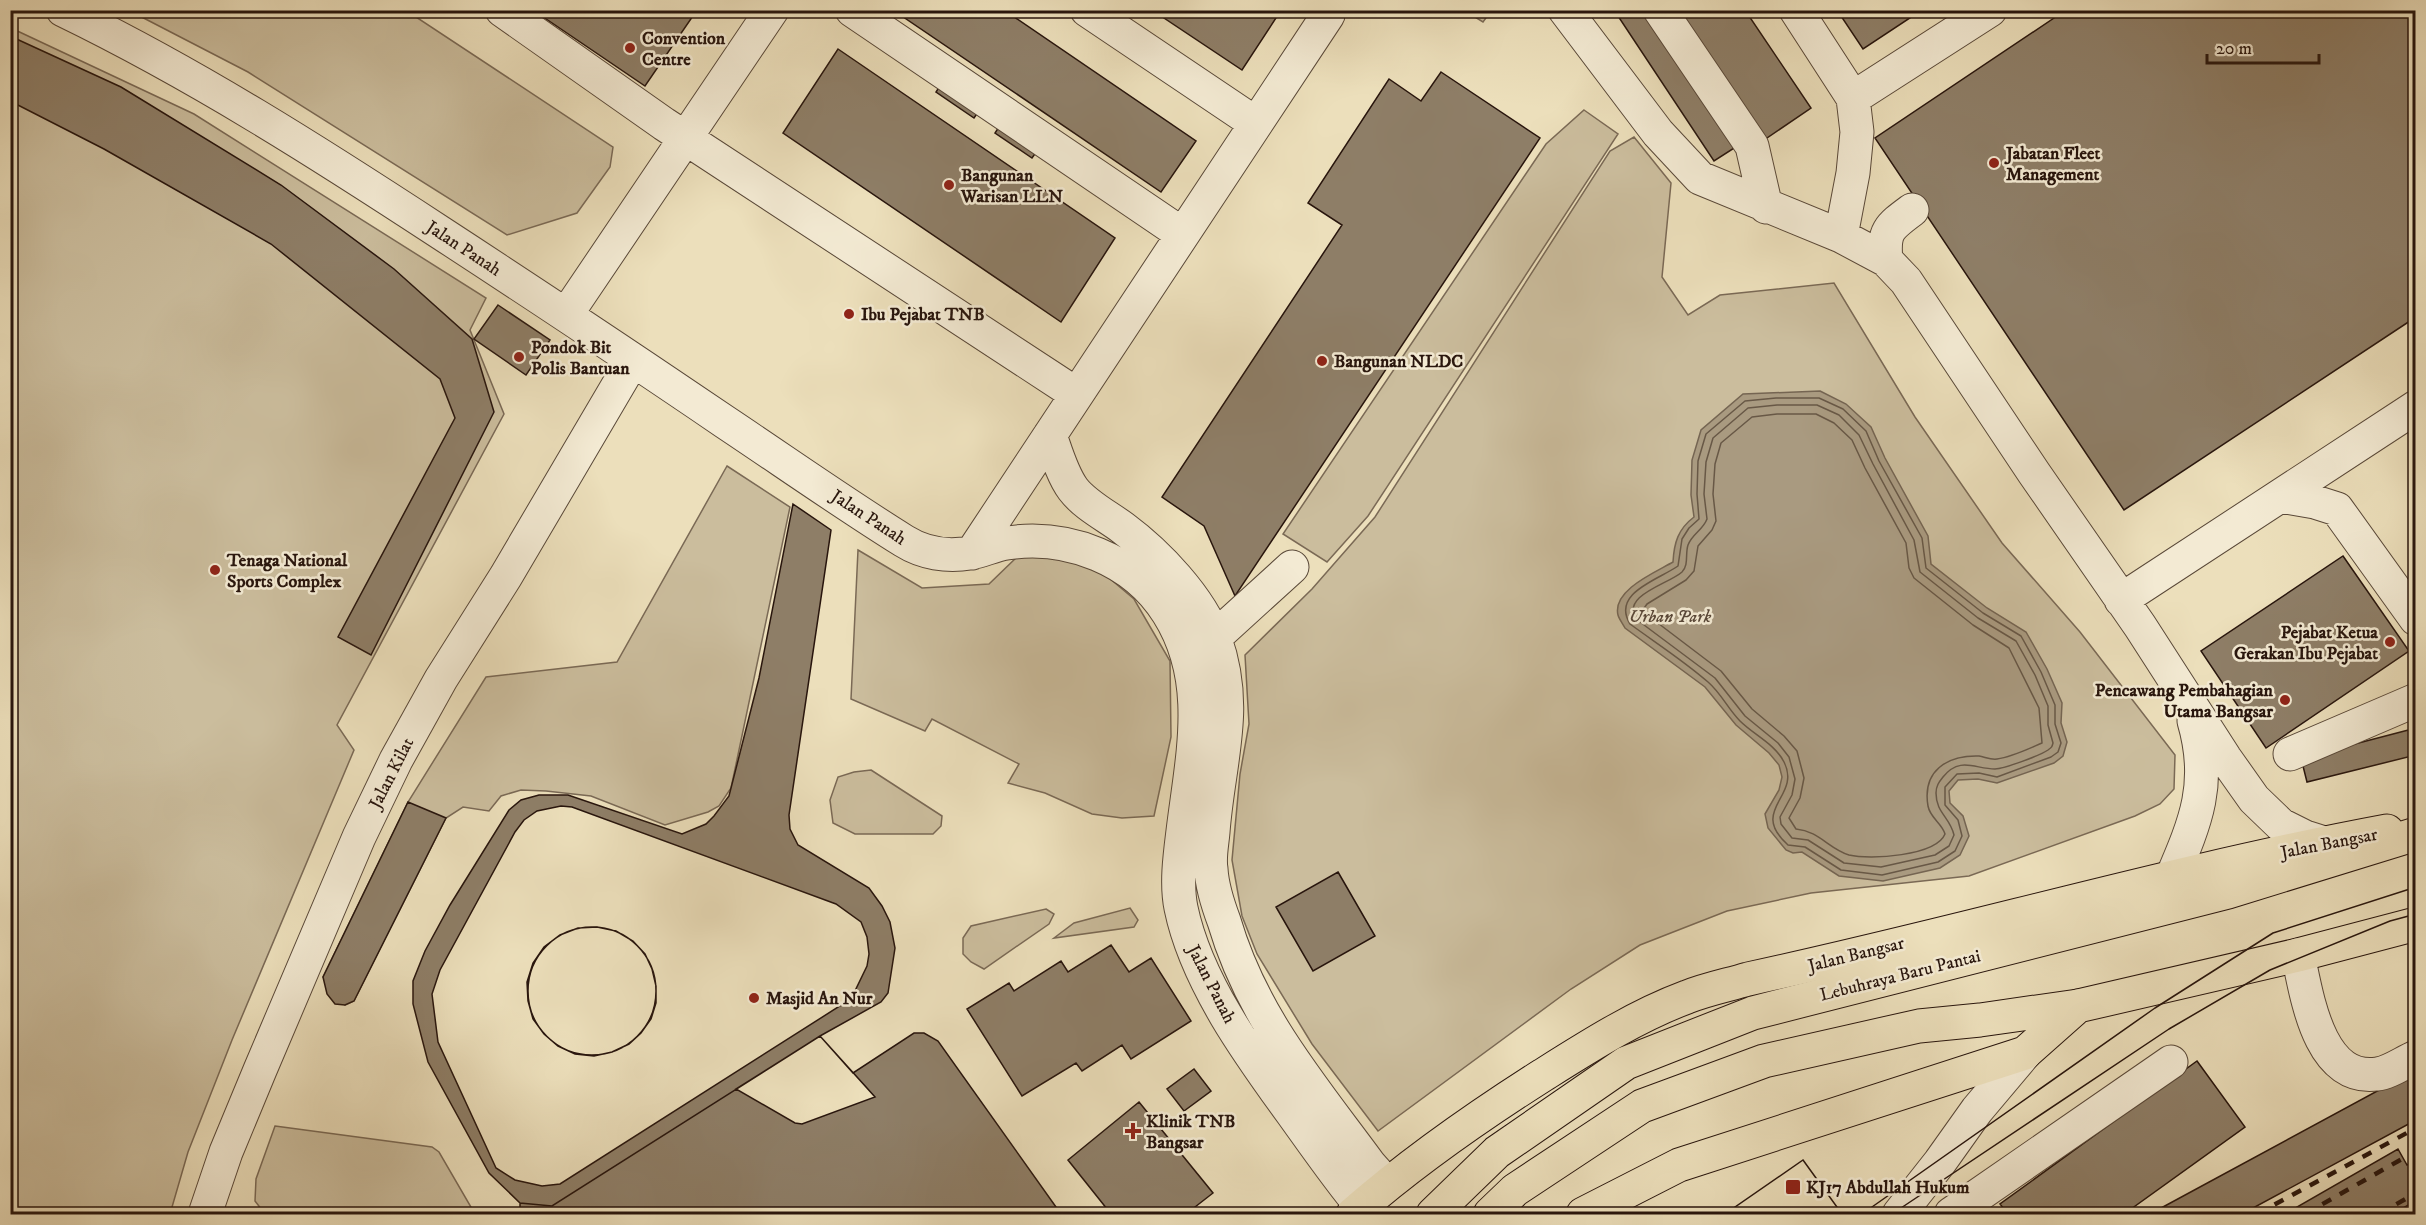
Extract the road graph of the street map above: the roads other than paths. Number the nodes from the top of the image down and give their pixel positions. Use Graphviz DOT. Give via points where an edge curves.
graph roads {
  1 [pos="63,10"];
  2 [pos="502,10"];
  3 [pos="772,10"];
  4 [pos="852,10"];
  5 [pos="1087,10"];
  6 [pos="1321,10"];
  7 [pos="1564,10"];
  8 [pos="1660,10"];
  9 [pos="1796,10"];
  10 [pos="1978,14"];
  11 [pos="1853,99"];
  12 [pos="1255,123"];
  13 [pos="685,136"];
  14 [pos="1766,207"];
  15 [pos="1912,210"];
  16 [pos="1182,234"];
  17 [pos="1841,236"];
  18 [pos="1886,260"];
  19 [pos="566,315"];
  20 [pos="633,360"];
  21 [pos="1076,394"];
  22 [pos="2415,407"];
  23 [pos="1050,435"];
  24 [pos="2280,496"];
  25 [pos="972,553"];
  26 [pos="1292,567"];
  27 [pos="2121,600"];
  28 [pos="2415,619"];
  29 [pos="1214,638"];
  30 [pos="2188,699"];
  31 [pos="2415,700"];
  32 [pos="1194,732"];
  33 [pos="1227,732"];
  34 [pos="2290,754"];
  35 [pos="2415,826"];
  36 [pos="2415,834"];
  37 [pos="2324,843"];
  38 [pos="2172,877"];
  39 [pos="2415,924"];
  40 [pos="2298,955"];
  41 [pos="2078,1006"];
  42 [pos="2025,1053"];
  43 [pos="2415,1057"];
  44 [pos="2171,1062"];
  45 [pos="1387,1184"];
  46 [pos="1357,1210"];
  47 [pos="1900,1214"];
  48 [pos="205,1215"];
  49 [pos="1433,1215"];
  50 [pos="1490,1215"];
  51 [pos="1583,1215"];
  52 [pos="1951,1215"];
  1 -- 19 [label="street, Jalan Panah" via="252,113"];
  2 -- 13 [label="street"];
  3 -- 13 [label="street"];
  4 -- 16 [label="street"];
  5 -- 12 [label="street"];
  6 -- 12 [label="street" via="1328,15"];
  7 -- 14 [label="street" via="1658,133 1700,178"];
  8 -- 14 [label="street" via="1752,146"];
  9 -- 11 [label="street"];
  10 -- 11 [label="street"];
  11 -- 17 [label="street" via="1857,132"];
  12 -- 16 [label="street"];
  13 -- 19 [label="street"];
  13 -- 21 [label="street"];
  14 -- 17 [label="street"];
  15 -- 18 [label="street" via="1896,222 1884,240"];
  16 -- 21 [label="street"];
  17 -- 18 [label="street"];
  18 -- 27 [label="street" via="1906,281"];
  19 -- 20 [label="street, Jalan Panah"];
  20 -- 25 [label="street, Jalan Panah" via="916,548 946,555"];
  20 -- 48 [label="street, Jalan Kilat" via="396,760 354,848 260,1070"];
  21 -- 23 [label="street"];
  22 -- 24 [label="street"];
  23 -- 25 [label="street"];
  23 -- 29 [label="street, Jalan Panah" via="1074,490 1158,558 1190,597"];
  24 -- 27 [label="street"];
  24 -- 28 [label="street" via="2337,509"];
  25 -- 32 [label="street, Jalan Panah" via="1031,540 1062,543 1092,551 1143,583 1164,606 1191,662 1196,691"];
  26 -- 29 [label="street"];
  27 -- 30 [label="street"];
  29 -- 33 [label="street, Jalan Panah" via="1225,675"];
  30 -- 37 [label="street" via="2265,811 2292,831"];
  30 -- 38 [label="street" via="2201,750 2202,791 2192,832"];
  31 -- 34 [label="street"];
  32 -- 33 [label="street"];
  32 -- 46 [label="street, Jalan Panah" via="1180,857 1180,904 1192,948 1247,1050 1344,1185"];
  33 -- 45 [label="street, Jalan Panah" via="1216,795 1210,868 1232,948 1251,994 1276,1038"];
  35 -- 37 [label="main road, Jalan Bangsar"];
  36 -- 49 [label="main road, Lebuhraya Baru Pantai" via="2228,892 1753,1013 1634,1060 1497,1152"];
  37 -- 38 [label="main road, Jalan Bangsar"];
  38 -- 45 [label="main road, Jalan Bangsar" via="1688,996 1583,1049 1489,1109"];
  39 -- 40 [label="main road"];
  40 -- 41 [label="main road"];
  40 -- 43 [label="street" via="2315,1024 2328,1053 2350,1072 2378,1074"];
  41 -- 42 [label="main road"];
  41 -- 50 [label="main road" via="1919,1026 1764,1061 1642,1106 1515,1190"];
  42 -- 47 [label="street"];
  42 -- 51 [label="main road" via="1679,1165"];
  44 -- 52 [label="street"];
  45 -- 46 [label="main road, Jalan Bangsar"];
}
